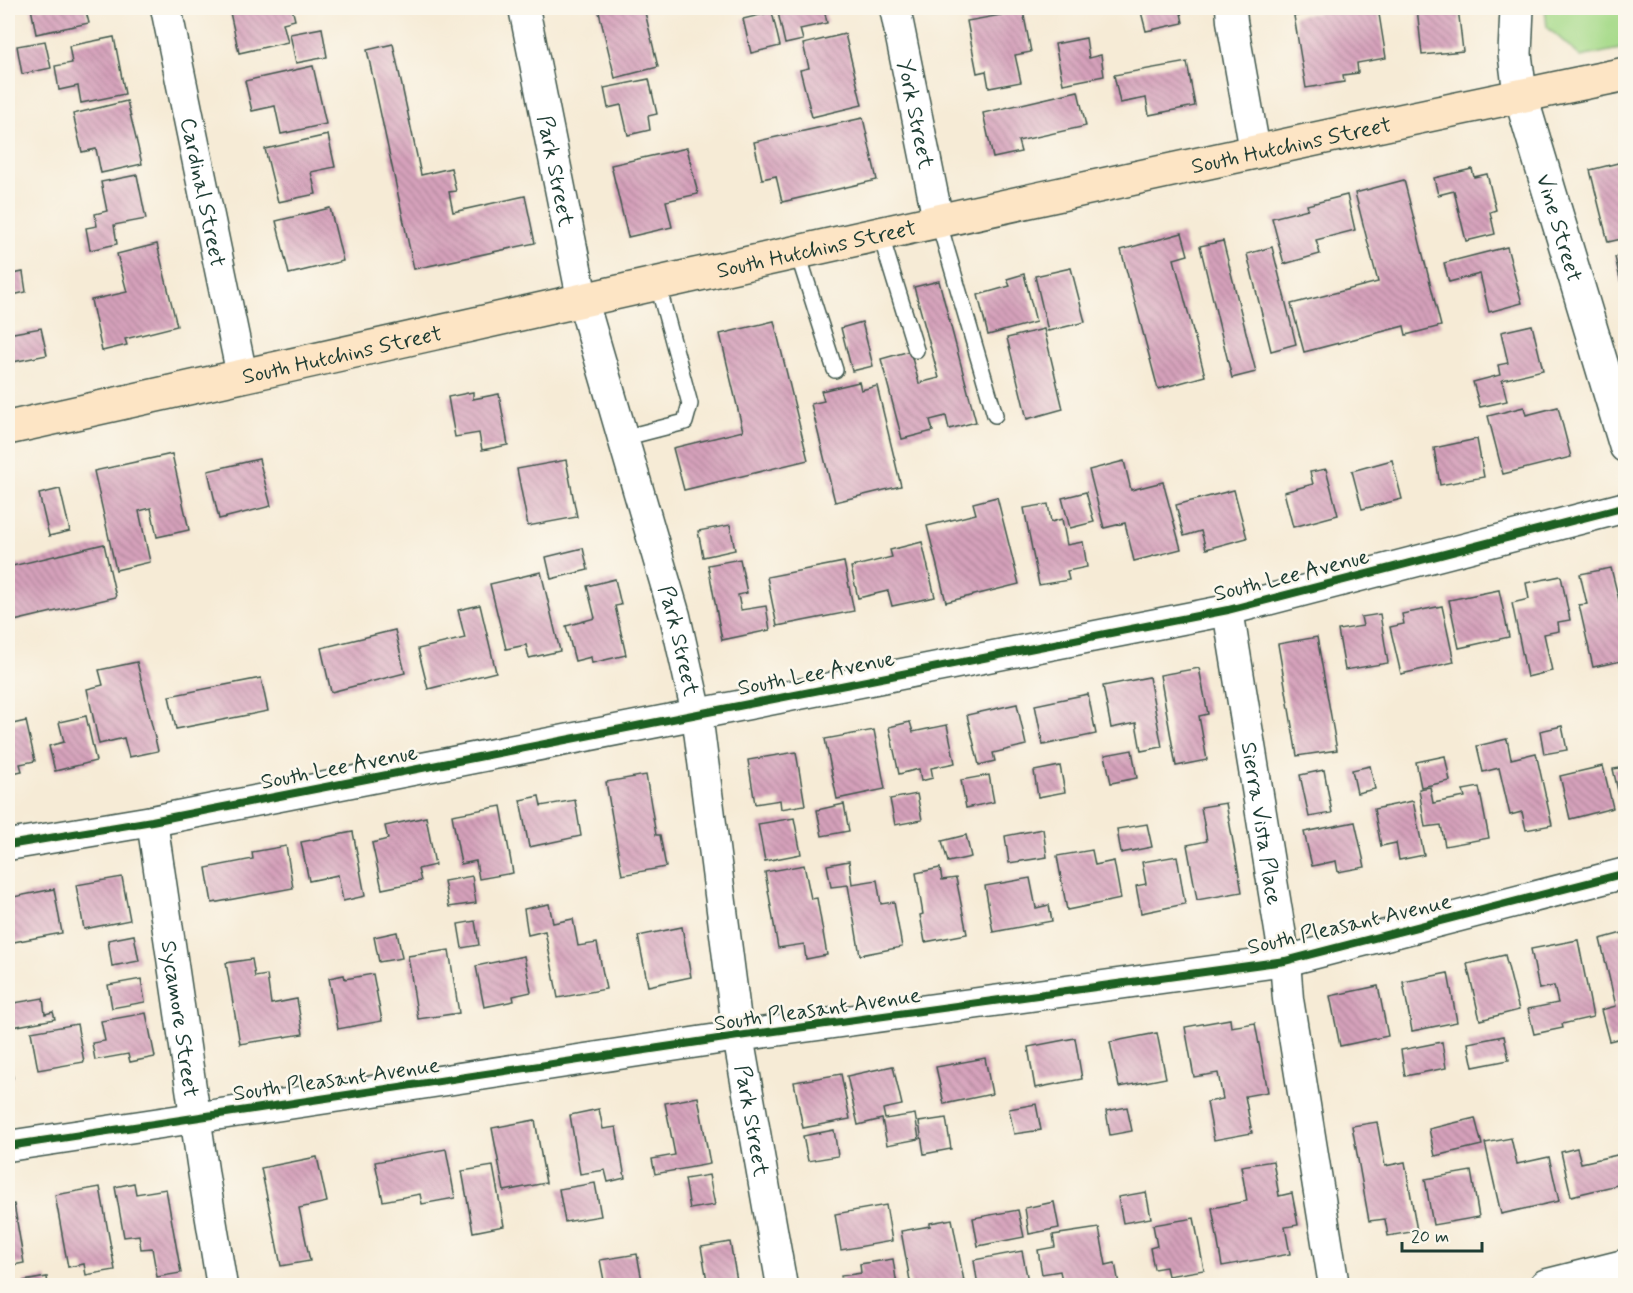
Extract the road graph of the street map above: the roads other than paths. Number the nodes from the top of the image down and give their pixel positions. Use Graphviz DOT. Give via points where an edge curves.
graph roads {
  1 [pos="166,8"];
  2 [pos="524,8"];
  3 [pos="895,8"];
  4 [pos="1231,8"];
  5 [pos="1517,8"];
  6 [pos="1626,74"];
  7 [pos="1520,94"];
  8 [pos="1255,151"];
  9 [pos="938,220"];
  10 [pos="880,233"];
  11 [pos="797,251"];
  12 [pos="657,282"];
  13 [pos="582,298"];
  14 [pos="916,350"];
  15 [pos="835,370"];
  16 [pos="242,376"];
  17 [pos="996,415"];
  18 [pos="8,428"];
  19 [pos="623,438"];
  20 [pos="1626,447"];
  21 [pos="1626,507"];
  22 [pos="1228,610"];
  23 [pos="698,714"];
  24 [pos="152,821"];
  25 [pos="8,845"];
  26 [pos="1626,873"];
  27 [pos="1285,961"];
  28 [pos="738,1036"];
  29 [pos="195,1117"];
  30 [pos="8,1146"];
  31 [pos="1626,1266"];
  32 [pos="222,1286"];
  33 [pos="782,1286"];
  34 [pos="1334,1286"];
  35 [pos="1546,1286"];
  1 -- 16 [label="street, Cardinal Street"];
  2 -- 13 [label="street, Park Street"];
  3 -- 9 [label="street, York Street"];
  4 -- 8 [label="street"];
  5 -- 7 [label="street, Vine Street" via="1515,54"];
  6 -- 7 [label="main road, South Hutchins Street"];
  7 -- 8 [label="main road, South Hutchins Street"];
  7 -- 20 [label="street, Vine Street"];
  8 -- 9 [label="main road, South Hutchins Street"];
  9 -- 10 [label="main road, South Hutchins Street"];
  9 -- 17 [label="lane"];
  10 -- 11 [label="main road, South Hutchins Street"];
  10 -- 14 [label="lane"];
  11 -- 12 [label="main road, South Hutchins Street"];
  11 -- 15 [label="lane"];
  12 -- 13 [label="main road, South Hutchins Street"];
  12 -- 19 [label="lane" via="690,404 685,422"];
  13 -- 16 [label="main road, South Hutchins Street"];
  13 -- 19 [label="street, Park Street"];
  16 -- 18 [label="main road, South Hutchins Street"];
  19 -- 23 [label="street, Park Street" via="675,616"];
  21 -- 22 [label="street, South Lee Avenue"];
  22 -- 23 [label="street, South Lee Avenue"];
  22 -- 27 [label="street, Sierra Vista Place"];
  23 -- 24 [label="street, South Lee Avenue"];
  23 -- 28 [label="street, Park Street"];
  24 -- 25 [label="street, South Lee Avenue"];
  24 -- 29 [label="street, Sycamore Street"];
  26 -- 27 [label="street, South Pleasant Avenue"];
  27 -- 28 [label="street, South Pleasant Avenue"];
  27 -- 34 [label="street, Sierra Vista Place" via="1287,999"];
  28 -- 29 [label="street, South Pleasant Avenue"];
  28 -- 33 [label="street, Park Street"];
  29 -- 30 [label="street, South Pleasant Avenue"];
  29 -- 32 [label="street, Sycamore Street"];
  31 -- 35 [label="street"];
}
